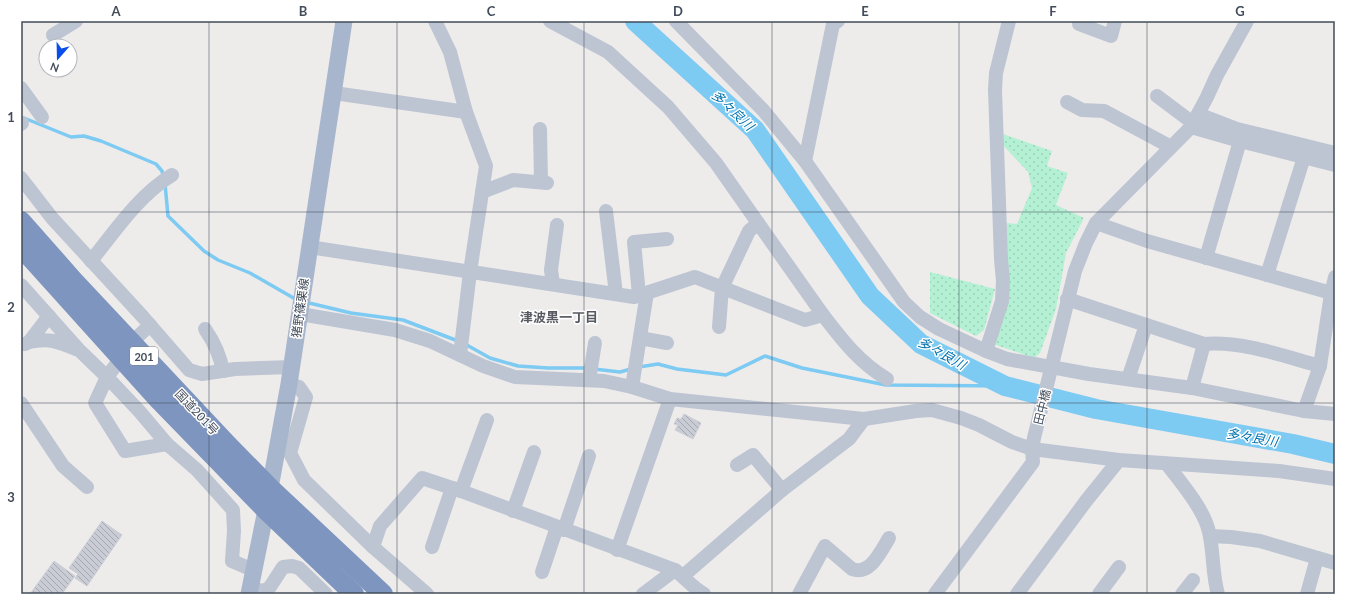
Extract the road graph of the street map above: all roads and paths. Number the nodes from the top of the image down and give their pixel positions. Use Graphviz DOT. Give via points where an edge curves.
graph roads {
  1 [pos="76,21"];
  2 [pos="344,21"];
  3 [pos="435,21"];
  4 [pos="550,21"];
  5 [pos="676,21"];
  6 [pos="838,21"];
  7 [pos="1009,21"];
  8 [pos="1115,21"];
  9 [pos="1247,21"];
  10 [pos="1079,24"];
  11 [pos="53,35"];
  12 [pos="21,88"];
  13 [pos="334,92"];
  14 [pos="1157,96"];
  15 [pos="1067,102"];
  16 [pos="32,111"];
  17 [pos="466,112"];
  18 [pos="1194,121"];
  19 [pos="540,129"];
  20 [pos="1240,141"];
  21 [pos="1171,147"];
  22 [pos="1335,153"];
  23 [pos="1304,157"];
  24 [pos="806,160"];
  25 [pos="1335,165"];
  26 [pos="172,175"];
  27 [pos="21,178"];
  28 [pos="482,192"];
  29 [pos="606,210"];
  30 [pos="21,221"];
  31 [pos="758,223"];
  32 [pos="1096,223"];
  33 [pos="557,225"];
  34 [pos="667,239"];
  35 [pos="21,246"];
  36 [pos="309,247"];
  37 [pos="1206,258"];
  38 [pos="91,261"];
  39 [pos="470,272"];
  40 [pos="1267,276"];
  41 [pos="1335,277"];
  42 [pos="553,284"];
  43 [pos="21,285"];
  44 [pos="722,288"];
  45 [pos="616,294"];
  46 [pos="643,294"];
  47 [pos="1333,294"];
  48 [pos="1067,299"];
  49 [pos="300,314"];
  50 [pos="823,315"];
  51 [pos="49,316"];
  52 [pos="150,325"];
  53 [pos="1146,325"];
  54 [pos="719,327"];
  55 [pos="205,329"];
  56 [pos="640,338"];
  57 [pos="595,343"];
  58 [pos="25,344"];
  59 [pos="667,344"];
  60 [pos="1204,344"];
  61 [pos="78,350"];
  62 [pos="126,350"];
  63 [pos="986,351"];
  64 [pos="460,355"];
  65 [pos="1320,366"];
  66 [pos="292,367"];
  67 [pos="223,371"];
  68 [pos="1050,371"];
  69 [pos="106,377"];
  70 [pos="887,379"];
  71 [pos="1128,379"];
  72 [pos="589,380"];
  73 [pos="289,384"];
  74 [pos="632,387"];
  75 [pos="1192,388"];
  76 [pos="670,399"];
  77 [pos="21,403"];
  78 [pos="1304,411"];
  79 [pos="1335,414"];
  80 [pos="864,419"];
  81 [pos="487,420"];
  82 [pos="167,444"];
  83 [pos="1033,444"];
  84 [pos="534,452"];
  85 [pos="589,456"];
  86 [pos="1119,460"];
  87 [pos="1167,464"];
  88 [pos="737,465"];
  89 [pos="1335,479"];
  90 [pos="87,487"];
  91 [pos="270,488"];
  92 [pos="457,489"];
  93 [pos="782,490"];
  94 [pos="266,510"];
  95 [pos="513,510"];
  96 [pos="561,528"];
  97 [pos="1210,536"];
  98 [pos="890,538"];
  99 [pos="373,547"];
  100 [pos="432,547"];
  101 [pos="617,550"];
  102 [pos="1316,558"];
  103 [pos="1335,563"];
  104 [pos="1119,567"];
  105 [pos="254,570"];
  106 [pos="542,572"];
  107 [pos="679,573"];
  108 [pos="1193,580"];
  109 [pos="249,591"];
  110 [pos="326,594"];
  111 [pos="354,594"];
  112 [pos="383,594"];
  113 [pos="427,594"];
  114 [pos="643,594"];
  115 [pos="704,594"];
  116 [pos="799,594"];
  117 [pos="935,594"];
  118 [pos="1017,594"];
  119 [pos="1099,594"];
  120 [pos="1182,594"];
  121 [pos="1218,594"];
  122 [pos="1307,594"];
  1 -- 11 [label="street"];
  2 -- 13 [label="main road, 猪野篠栗線"];
  3 -- 17 [label="street" via="450,52"];
  4 -- 31 [label="street" via="608,52 668,107 716,163"];
  5 -- 24 [label="street" via="763,110"];
  6 -- 24 [label="street" via="832,30"];
  7 -- 63 [label="street" via="996,74 995,90 1002,301"];
  8 -- 10 [label="street" via="1111,36"];
  9 -- 18 [label="street, 田中橋"];
  12 -- 16 [label="street"];
  13 -- 17 [label="street"];
  13 -- 36 [label="main road, 猪野篠栗線"];
  14 -- 18 [label="street"];
  15 -- 21 [label="street" via="1082,110 1104,111"];
  17 -- 28 [label="street" via="486,166"];
  18 -- 20 [label="street"];
  18 -- 21 [label="street, 田中橋"];
  18 -- 22 [label="street"];
  19 -- 28 [label="street" via="544,182 513,180"];
  20 -- 23 [label="street"];
  20 -- 37 [label="street"];
  21 -- 32 [label="street, 田中橋"];
  23 -- 25 [label="street"];
  23 -- 40 [label="street"];
  24 -- 63 [label="street" via="904,302 920,317 939,329"];
  26 -- 38 [label="street" via="160,182 132,210"];
  27 -- 38 [label="street" via="52,218"];
  28 -- 39 [label="street"];
  29 -- 45 [label="street"];
  30 -- 62 [label="highway, 国道201号 / 201" via="73,280"];
  31 -- 44 [label="street" via="749,231"];
  31 -- 50 [label="street"];
  32 -- 37 [label="street"];
  32 -- 48 [label="street, 田中橋" via="1075,271"];
  33 -- 42 [label="street" via="551,270"];
  34 -- 46 [label="street" via="634,242"];
  35 -- 62 [label="highway, 国道201号 / 201"];
  36 -- 39 [label="street"];
  36 -- 49 [label="main road, 猪野篠栗線"];
  37 -- 40 [label="street"];
  38 -- 52 [label="street"];
  39 -- 42 [label="street"];
  39 -- 64 [label="street"];
  40 -- 47 [label="street"];
  41 -- 47 [label="street"];
  42 -- 45 [label="street"];
  43 -- 51 [label="street"];
  44 -- 46 [label="street" via="695,277"];
  44 -- 50 [label="street" via="804,320"];
  44 -- 54 [label="street"];
  45 -- 46 [label="street" via="634,297"];
  46 -- 56 [label="street"];
  47 -- 65 [label="street"];
  48 -- 53 [label="street"];
  48 -- 68 [label="street, 田中橋"];
  49 -- 64 [label="street" via="395,330 430,341"];
  49 -- 66 [label="main road, 猪野篠栗線"];
  50 -- 70 [label="street" via="849,349 876,373"];
  51 -- 58 [label="street"];
  51 -- 61 [label="street"];
  52 -- 62 [label="street"];
  52 -- 67 [label="street" via="189,370 202,374"];
  53 -- 60 [label="street"];
  53 -- 71 [label="street"];
  55 -- 67 [label="street" via="214,343"];
  56 -- 59 [label="street"];
  56 -- 74 [label="street"];
  57 -- 72 [label="street"];
  58 -- 61 [label="street" via="43,339"];
  60 -- 65 [label="street" via="1241,345"];
  60 -- 75 [label="street"];
  61 -- 69 [label="street"];
  62 -- 69 [label="street"];
  62 -- 91 [label="highway, 国道201号 / 201"];
  62 -- 94 [label="highway, 国道201号 / 201" via="158,399"];
  63 -- 68 [label="street"];
  64 -- 72 [label="street" via="515,377"];
  65 -- 78 [label="street"];
  66 -- 67 [label="street"];
  66 -- 73 [label="main road, 猪野篠栗線"];
  68 -- 71 [label="street"];
  68 -- 83 [label="street, 田中橋"];
  69 -- 82 [label="street"];
  69 -- 82 [label="street" via="95,403 125,451"];
  71 -- 75 [label="street"];
  72 -- 74 [label="street"];
  73 -- 91 [label="main road, 猪野篠栗線"];
  73 -- 99 [label="street" via="299,387 306,396 290,453 304,480"];
  74 -- 76 [label="street"];
  75 -- 78 [label="street"];
  76 -- 80 [label="street"];
  76 -- 101 [label="street"];
  77 -- 90 [label="street" via="63,466"];
  78 -- 79 [label="street"];
  80 -- 83 [label="street" via="932,410 973,423 1012,442"];
  80 -- 93 [label="street" via="849,439"];
  81 -- 92 [label="street"];
  82 -- 105 [label="street" via="196,470 233,510 232,561"];
  83 -- 86 [label="street"];
  83 -- 117 [label="street, 田中橋" via="1033,462"];
  84 -- 95 [label="street"];
  85 -- 96 [label="street"];
  86 -- 87 [label="street"];
  86 -- 118 [label="street"];
  87 -- 89 [label="street" via="1279,471"];
  87 -- 97 [label="street" via="1203,516"];
  88 -- 93 [label="street" via="753,455"];
  91 -- 94 [label="main road, 猪野篠栗線"];
  91 -- 112 [label="highway, 国道201号 / 201"];
  92 -- 95 [label="street"];
  92 -- 99 [label="street" via="422,478 380,526"];
  92 -- 100 [label="street"];
  93 -- 107 [label="street"];
  94 -- 105 [label="main road, 猪野篠栗線"];
  94 -- 111 [label="highway, 国道201号 / 201"];
  95 -- 96 [label="street"];
  96 -- 101 [label="street"];
  96 -- 106 [label="street"];
  97 -- 102 [label="street" via="1260,541"];
  97 -- 121 [label="street"];
  98 -- 116 [label="street" via="871,565 857,571 825,546"];
  99 -- 113 [label="street"];
  101 -- 107 [label="street"];
  102 -- 103 [label="street"];
  102 -- 122 [label="street"];
  104 -- 119 [label="street"];
  105 -- 109 [label="main road, 猪野篠栗線"];
  107 -- 114 [label="street"];
  107 -- 115 [label="street"];
  108 -- 120 [label="street"];
  109 -- 110 [label="street" via="264,592 283,567 292,566 299,568"];
}
